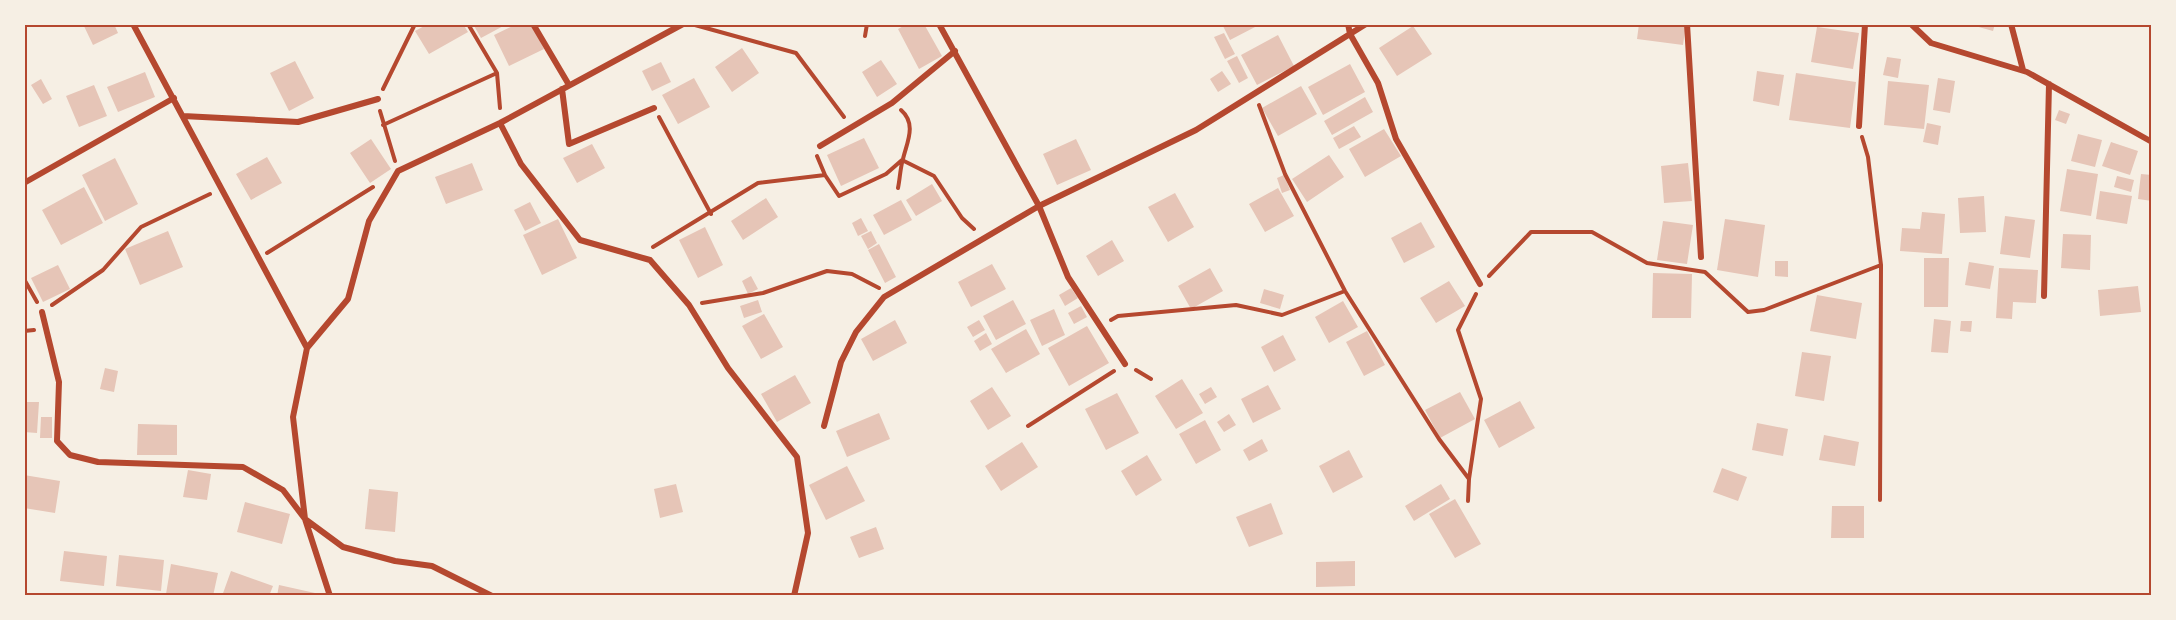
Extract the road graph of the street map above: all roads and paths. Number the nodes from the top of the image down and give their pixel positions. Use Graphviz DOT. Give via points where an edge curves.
graph roads {
  1 [pos="133,24"];
  2 [pos="415,24"];
  3 [pos="468,24"];
  4 [pos="533,24"];
  5 [pos="683,24"];
  6 [pos="691,24"];
  7 [pos="867,24"];
  8 [pos="939,24"];
  9 [pos="1348,24"];
  10 [pos="1366,24"];
  11 [pos="1687,24"];
  12 [pos="1865,24"];
  13 [pos="1911,24"];
  14 [pos="2011,24"];
  15 [pos="1350,34"];
  16 [pos="865,36"];
  17 [pos="955,51"];
  18 [pos="2023,70"];
  19 [pos="497,73"];
  20 [pos="2049,84"];
  21 [pos="569,85"];
  22 [pos="562,89"];
  23 [pos="1254,93"];
  24 [pos="174,98"];
  25 [pos="378,99"];
  26 [pos="892,103"];
  27 [pos="654,108"];
  28 [pos="183,116"];
  29 [pos="500,123"];
  30 [pos="383,125"];
  31 [pos="1859,126"];
  32 [pos="851,127"];
  33 [pos="2152,142"];
  34 [pos="820,146"];
  35 [pos="902,160"];
  36 [pos="398,171"];
  37 [pos="24,183"];
  38 [pos="222,188"];
  39 [pos="898,189"];
  40 [pos="1039,206"];
  41 [pos="711,214"];
  42 [pos="983,238"];
  43 [pos="1701,257"];
  44 [pos="259,258"];
  45 [pos="651,260"];
  46 [pos="1881,265"];
  47 [pos="24,279"];
  48 [pos="1480,284"];
  49 [pos="1345,291"];
  50 [pos="2044,296"];
  51 [pos="884,297"];
  52 [pos="690,305"];
  53 [pos="42,312"];
  54 [pos="1100,328"];
  55 [pos="307,348"];
  56 [pos="1125,364"];
  57 [pos="824,426"];
  58 [pos="1028,426"];
  59 [pos="1468,479"];
  60 [pos="1468,501"];
  61 [pos="1880,501"];
  62 [pos="305,519"];
  63 [pos="330,596"];
  64 [pos="492,596"];
  65 [pos="794,596"];
  1 -- 24 [label="street"];
  2 -- 25 [label="path"];
  3 -- 19 [label="path"];
  4 -- 21 [label="street"];
  5 -- 21 [label="street"];
  6 -- 32 [label="path" via="796,53"];
  7 -- 16 [label="path"];
  8 -- 17 [label="street"];
  9 -- 15 [label="street"];
  10 -- 15 [label="street"];
  11 -- 43 [label="street"];
  12 -- 31 [label="street"];
  13 -- 18 [label="street" via="1931,44"];
  14 -- 18 [label="street"];
  15 -- 23 [label="street"];
  15 -- 48 [label="street" via="1378,83 1396,139"];
  17 -- 26 [label="street"];
  17 -- 40 [label="street"];
  18 -- 20 [label="street"];
  19 -- 29 [label="path"];
  19 -- 30 [label="path"];
  20 -- 33 [label="street"];
  20 -- 50 [label="street"];
  21 -- 22 [label="street"];
  22 -- 27 [label="street" via="569,144"];
  22 -- 29 [label="street"];
  23 -- 40 [label="street" via="1196,130"];
  23 -- 49 [label="path" via="1285,174"];
  24 -- 28 [label="street"];
  24 -- 37 [label="street"];
  25 -- 28 [label="street" via="298,122"];
  25 -- 30 [label="path"];
  26 -- 32 [label="street"];
  26 -- 35 [label="path" via="907,116 911,134"];
  27 -- 41 [label="path"];
  28 -- 38 [label="street"];
  29 -- 36 [label="street"];
  29 -- 45 [label="street" via="521,164 580,240"];
  30 -- 36 [label="path"];
  31 -- 46 [label="path" via="1868,157"];
  32 -- 34 [label="street"];
  35 -- 39 [label="path"];
  35 -- 41 [label="path" via="885,174 839,196 825,175 758,183"];
  35 -- 42 [label="path" via="934,176 962,218"];
  36 -- 44 [label="path"];
  36 -- 55 [label="street" via="369,221 348,299"];
  38 -- 44 [label="street"];
  38 -- 53 [label="path" via="141,227 103,270"];
  40 -- 42 [label="street"];
  40 -- 54 [label="street" via="1068,277"];
  41 -- 45 [label="path" via="654,246"];
  42 -- 51 [label="street"];
  44 -- 55 [label="street"];
  45 -- 52 [label="street"];
  46 -- 48 [label="path" via="1764,310 1748,312 1705,272 1647,263 1592,232 1531,232"];
  46 -- 61 [label="path"];
  47 -- 53 [label="path"];
  48 -- 59 [label="path" via="1458,330 1481,399"];
  49 -- 54 [label="path" via="1282,315 1236,305 1118,316"];
  49 -- 59 [label="path"];
  51 -- 52 [label="path" via="878,287 852,274 827,272 763,293"];
  51 -- 57 [label="street" via="856,332 841,362"];
  52 -- 65 [label="street" via="729,368 797,457 807,533"];
  53 -- 62 [label="street" via="59,382 57,441 70,455 98,462 243,467 283,490"];
  54 -- 56 [label="street"];
  55 -- 62 [label="street" via="293,417"];
  56 -- 58 [label="path"];
  59 -- 60 [label="path"];
  62 -- 63 [label="street"];
  62 -- 64 [label="street" via="342,547 432,566"];
}
